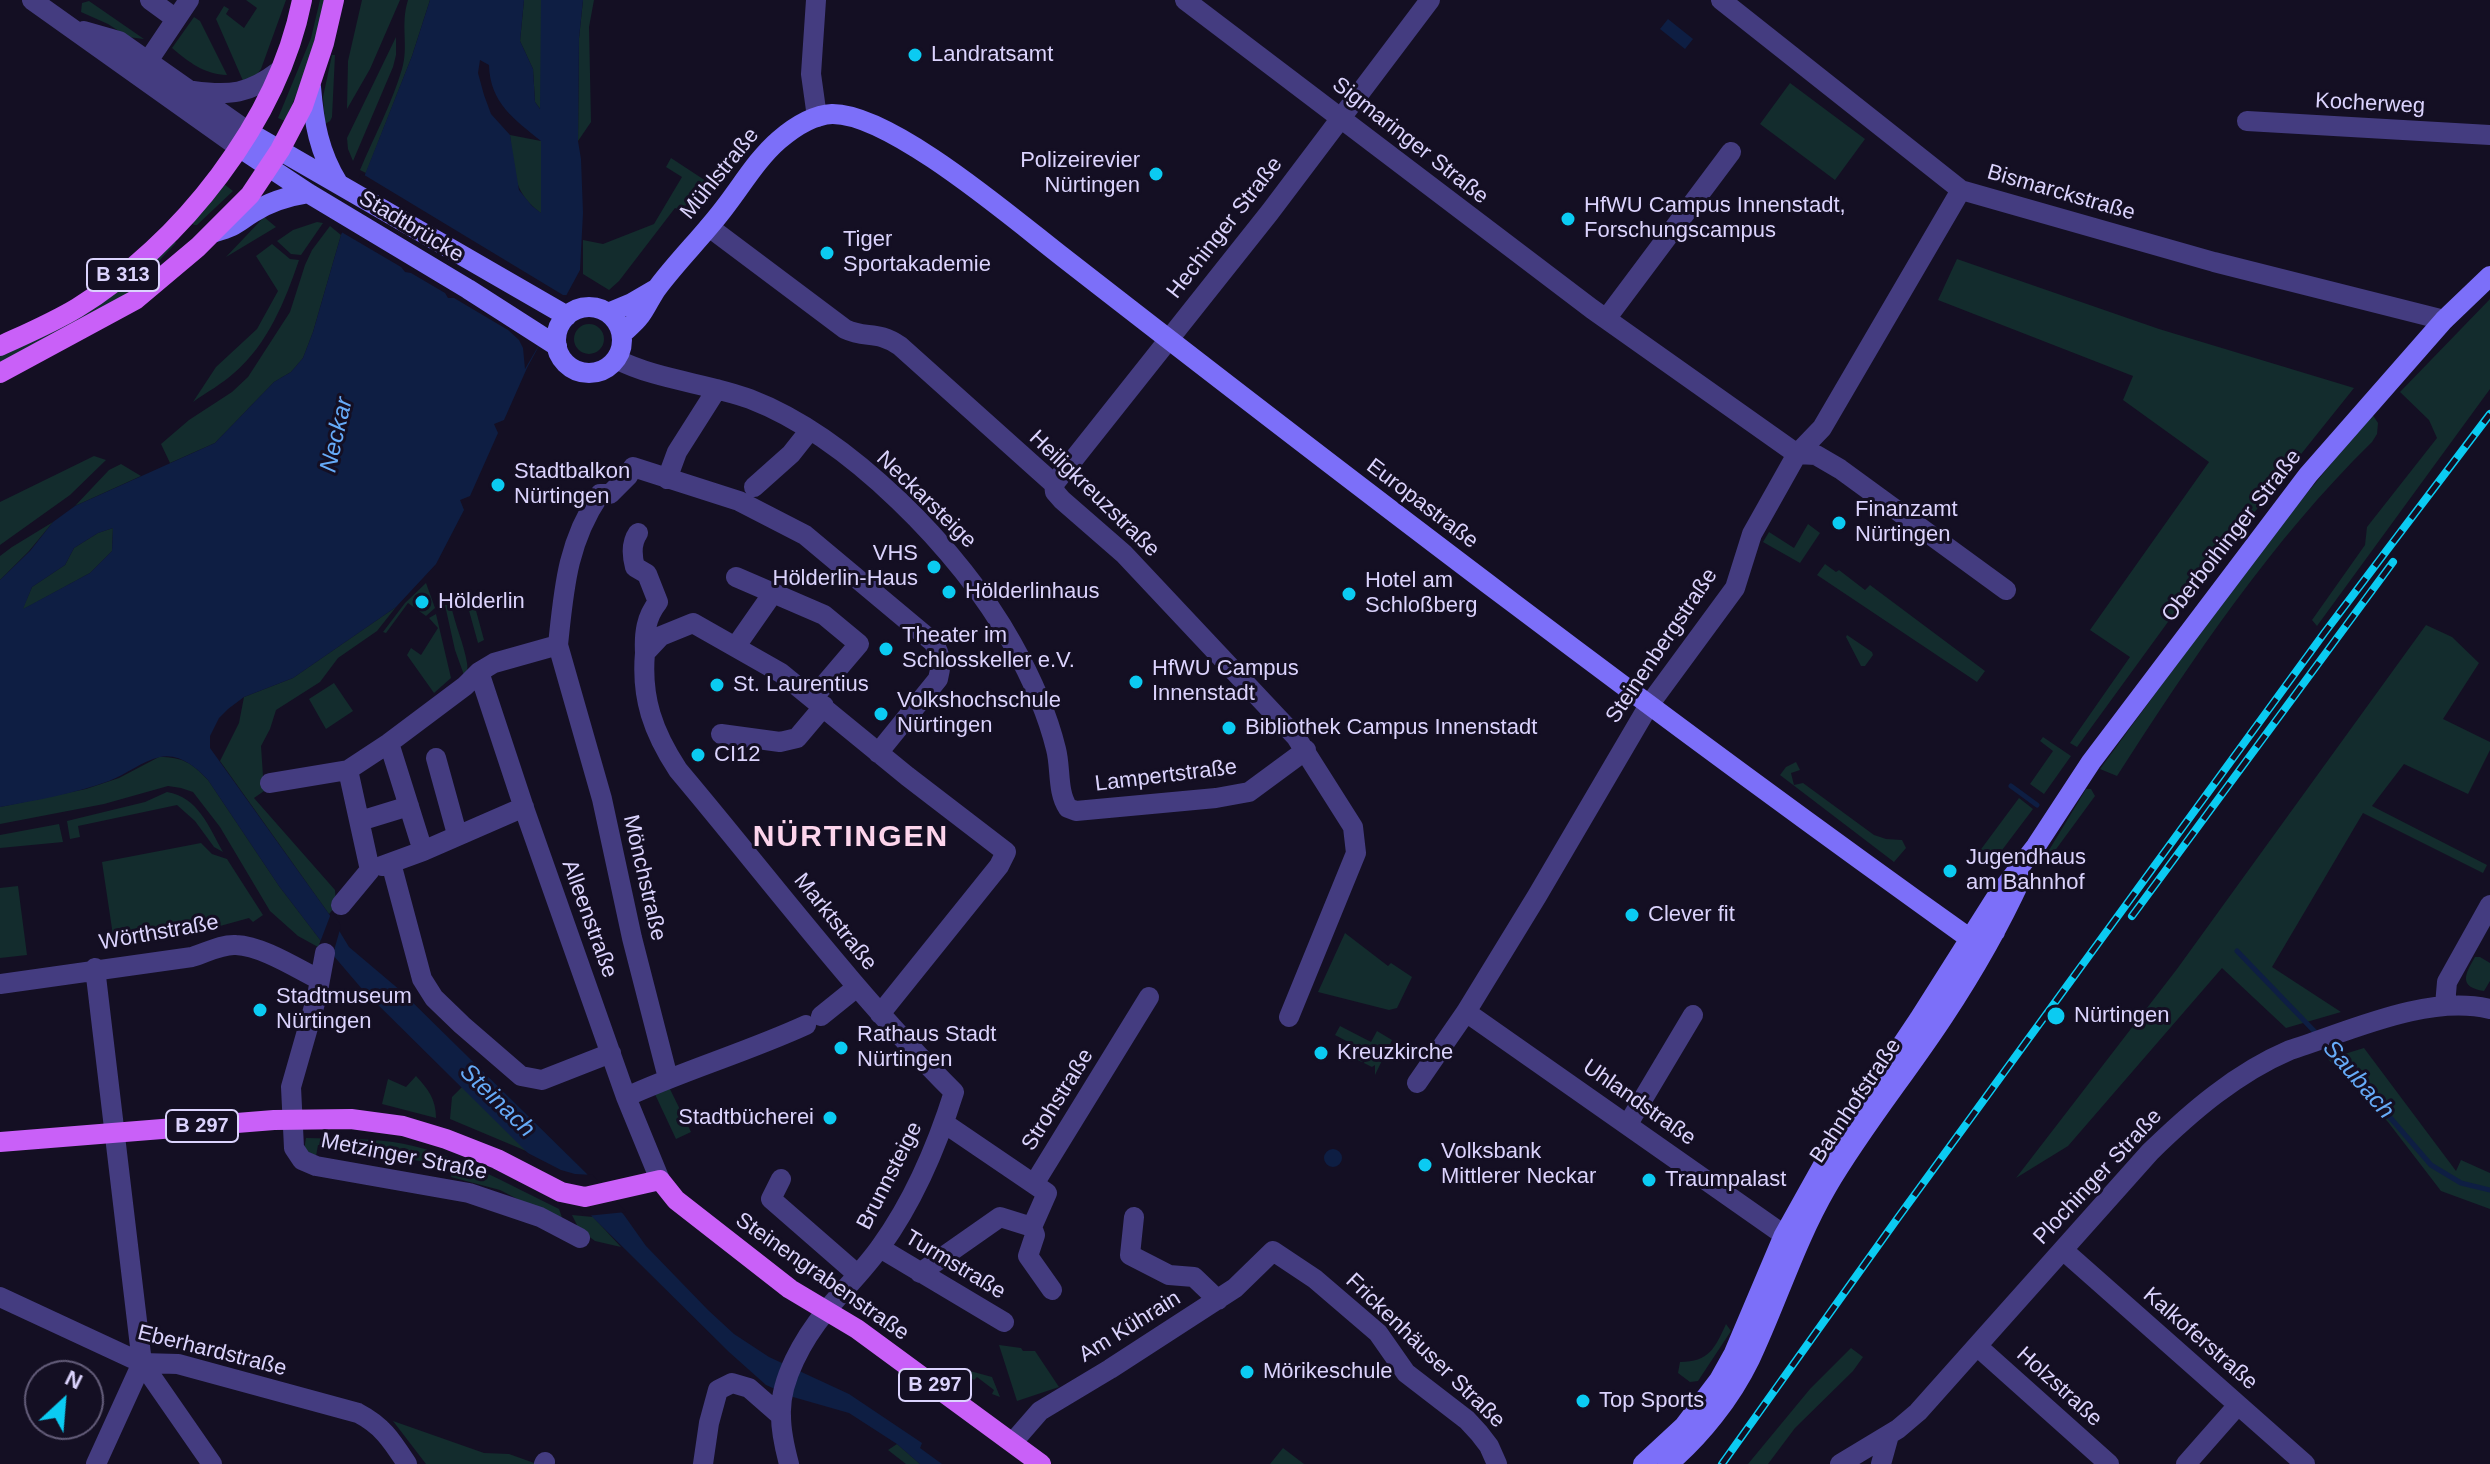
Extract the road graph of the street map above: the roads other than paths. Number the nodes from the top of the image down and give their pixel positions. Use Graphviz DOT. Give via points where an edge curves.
graph roads {
  1 [pos="32,0"];
  2 [pos="149,0"];
  3 [pos="189,0"];
  4 [pos="302,0"];
  5 [pos="334,0"];
  6 [pos="816,0"];
  7 [pos="1185,0"];
  8 [pos="1430,0"];
  9 [pos="1721,0"];
  10 [pos="176,19"];
  11 [pos="143,69"];
  12 [pos="279,71"];
  13 [pos="311,87"];
  14 [pos="189,91"];
  15 [pos="817,117"];
  16 [pos="1342,118"];
  17 [pos="2247,121"];
  18 [pos="2490,135"];
  19 [pos="245,141"];
  20 [pos="1731,152"];
  21 [pos="275,159"];
  22 [pos="338,183"];
  23 [pos="1961,190"];
  24 [pos="308,193"];
  25 [pos="176,224"];
  26 [pos="709,227"];
  27 [pos="215,232"];
  28 [pos="198,247"];
  29 [pos="2490,276"];
  30 [pos="656,289"];
  31 [pos="608,313"];
  32 [pos="564,314"];
  33 [pos="1606,319"];
  34 [pos="2444,320"];
  35 [pos="622,334"];
  36 [pos="1168,339"];
  37 [pos="553,344"];
  38 [pos="0,346"];
  39 [pos="616,359"];
  40 [pos="0,373"];
  41 [pos="717,389"];
  42 [pos="810,430"];
  43 [pos="1797,454"];
  44 [pos="667,479"];
  45 [pos="1054,484"];
  46 [pos="754,487"];
  47 [pos="638,533"];
  48 [pos="736,577"];
  49 [pos="2006,590"];
  50 [pos="773,593"];
  51 [pos="558,645"];
  52 [pos="736,646"];
  53 [pos="645,653"];
  54 [pos="479,672"];
  55 [pos="818,702"];
  56 [pos="1649,705"];
  57 [pos="721,734"];
  58 [pos="389,743"];
  59 [pos="1306,750"];
  60 [pos="878,753"];
  61 [pos="436,758"];
  62 [pos="348,770"];
  63 [pos="270,783"];
  64 [pos="409,806"];
  65 [pos="524,807"];
  66 [pos="1068,808"];
  67 [pos="360,821"];
  68 [pos="457,834"];
  69 [pos="2036,846"];
  70 [pos="423,851"];
  71 [pos="391,863"];
  72 [pos="370,870"];
  73 [pos="341,905"];
  74 [pos="2490,905"];
  75 [pos="1995,932"];
  76 [pos="1969,938"];
  77 [pos="325,953"];
  78 [pos="95,968"];
  79 [pos="1968,979"];
  80 [pos="320,980"];
  81 [pos="0,984"];
  82 [pos="857,987"];
  83 [pos="1149,997"];
  84 [pos="2445,1005"];
  85 [pos="2490,1009"];
  86 [pos="1466,1012"];
  87 [pos="880,1014"];
  88 [pos="1693,1015"];
  89 [pos="1289,1017"];
  90 [pos="611,1053"];
  91 [pos="668,1078"];
  92 [pos="1417,1083"];
  93 [pos="954,1092"];
  94 [pos="626,1097"];
  95 [pos="292,1120"];
  96 [pos="944,1123"];
  97 [pos="1628,1124"];
  98 [pos="113,1133"];
  99 [pos="0,1142"];
  100 [pos="781,1179"];
  101 [pos="660,1180"];
  102 [pos="1034,1184"];
  103 [pos="1134,1217"];
  104 [pos="1032,1227"];
  105 [pos="1784,1235"];
  106 [pos="580,1238"];
  107 [pos="880,1248"];
  108 [pos="2063,1250"];
  109 [pos="1273,1251"];
  110 [pos="920,1273"];
  111 [pos="857,1274"];
  112 [pos="1782,1281"];
  113 [pos="1052,1290"];
  114 [pos="1226,1294"];
  115 [pos="0,1297"];
  116 [pos="826,1311"];
  117 [pos="1004,1322"];
  118 [pos="1977,1346"];
  119 [pos="142,1363"];
  120 [pos="2238,1405"];
  121 [pos="782,1406"];
  122 [pos="1889,1435"];
  123 [pos="1013,1442"];
  124 [pos="96,1464"];
  125 [pos="212,1464"];
  126 [pos="407,1464"];
  127 [pos="703,1464"];
  128 [pos="789,1464"];
  129 [pos="1041,1464"];
  130 [pos="1497,1464"];
  131 [pos="1643,1464"];
  132 [pos="1668,1464"];
  133 [pos="1840,1464"];
  134 [pos="1881,1464"];
  135 [pos="2109,1464"];
  136 [pos="2186,1464"];
  137 [pos="2305,1464"];
  1 -- 11 [label="street" via="72,29 119,41"];
  2 -- 10 [label="street"];
  3 -- 10 [label="street"];
  4 -- 12 [label="main road, B 313"];
  5 -- 13 [label="main road, B 313"];
  6 -- 15 [label="street" via="811,74"];
  7 -- 16 [label="street, Sigmaringer Straße"];
  8 -- 16 [label="street, Hechinger Straße"];
  9 -- 23 [label="street, Bismarckstraße"];
  10 -- 11 [label="street"];
  11 -- 14 [label="street"];
  11 -- 19 [label="street"];
  12 -- 14 [label="street" via="242,92"];
  12 -- 19 [label="main road, B 313"];
  13 -- 21 [label="main road, B 313"];
  13 -- 22 [label="street" via="317,137"];
  14 -- 19 [label="street"];
  15 -- 26 [label="street, Mühlstraße" via="775,142"];
  15 -- 36 [label="street, Europastraße" via="848,116 911,144"];
  16 -- 33 [label="street, Sigmaringer Straße"];
  16 -- 36 [label="street, Hechinger Straße"];
  17 -- 18 [label="street, Kocherweg"];
  19 -- 21 [label="street, Stadtbrücke"];
  19 -- 25 [label="main road, B 313"];
  20 -- 33 [label="street"];
  21 -- 22 [label="street, Stadtbrücke"];
  21 -- 24 [label="street, Stadtbrücke"];
  21 -- 27 [label="main road, B 313"];
  22 -- 32 [label="street, Stadtbrücke"];
  23 -- 34 [label="street, Bismarckstraße"];
  23 -- 43 [label="street, Steinenbergstraße" via="1822,428"];
  24 -- 27 [label="street" via="284,197 235,227"];
  24 -- 37 [label="street, Stadtbrücke"];
  25 -- 28 [label="main road"];
  25 -- 38 [label="main road, B 313" via="110,285"];
  26 -- 30 [label="street, Mühlstraße"];
  26 -- 45 [label="street, Heiligkreuzstraße" via="845,329 879,334 900,346"];
  27 -- 28 [label="main road, B 313"];
  28 -- 40 [label="main road, B 313" via="135,300"];
  29 -- 34 [label="street, Oberboihinger Straße"];
  30 -- 31 [label="street, Mühlstraße"];
  30 -- 35 [label="street, Mühlstraße"];
  31 -- 32 [label="street, Mühlstraße" via="587,307"];
  31 -- 35 [label="street"];
  32 -- 37 [label="street"];
  33 -- 43 [label="street, Sigmaringer Straße"];
  34 -- 69 [label="street, Oberboihinger Straße" via="2308,475 2129,710"];
  35 -- 39 [label="street, Mühlstraße"];
  36 -- 45 [label="street, Hechinger Straße"];
  36 -- 56 [label="street, Europastraße"];
  37 -- 39 [label="street" via="565,363 577,370 600,371"];
  39 -- 41 [label="street, Neckarsteige"];
  41 -- 42 [label="street, Neckarsteige" via="761,404"];
  41 -- 44 [label="street" via="677,452"];
  42 -- 46 [label="street"];
  42 -- 66 [label="street, Neckarsteige" via="924,526 979,590 1043,708"];
  43 -- 49 [label="street, Sigmaringer Straße" via="1816,455 1840,469"];
  43 -- 56 [label="street, Steinenbergstraße" via="1752,534 1735,588"];
  44 -- 51 [label="street, Mönchstraße" via="633,467 610,494 600,494 569,560"];
  44 -- 60 [label="street" via="739,501 805,535 933,642 942,666 938,679"];
  45 -- 59 [label="street, Heiligkreuzstraße" via="1062,500 1124,554"];
  47 -- 53 [label="street, Marktstraße" via="635,567 647,574 658,602 644,633"];
  48 -- 50 [label="street"];
  50 -- 52 [label="street"];
  50 -- 55 [label="street" via="824,615 859,644"];
  51 -- 54 [label="street"];
  51 -- 91 [label="street, Mönchstraße" via="602,799"];
  52 -- 53 [label="street" via="693,623 661,636"];
  52 -- 55 [label="street"];
  53 -- 82 [label="street, Marktstraße" via="643,678 660,744"];
  54 -- 58 [label="street"];
  54 -- 65 [label="street, Alleenstraße"];
  55 -- 57 [label="street" via="797,738 780,742"];
  55 -- 60 [label="street"];
  56 -- 76 [label="street, Europastraße"];
  56 -- 86 [label="street, Steinenbergstraße"];
  58 -- 62 [label="street"];
  58 -- 64 [label="street"];
  59 -- 66 [label="street, Lampertstraße" via="1249,792"];
  59 -- 89 [label="street, Heiligkreuzstraße" via="1353,827 1356,853"];
  60 -- 87 [label="street" via="1006,852"];
  61 -- 68 [label="street"];
  62 -- 63 [label="street"];
  62 -- 67 [label="street"];
  64 -- 67 [label="street"];
  64 -- 70 [label="street"];
  65 -- 68 [label="street"];
  65 -- 90 [label="street, Alleenstraße"];
  67 -- 72 [label="street"];
  68 -- 70 [label="street"];
  69 -- 75 [label="street, Oberboihinger Straße"];
  69 -- 76 [label="street, Oberboihinger Straße"];
  70 -- 71 [label="street"];
  71 -- 72 [label="street"];
  71 -- 90 [label="street" via="426,989 521,1076 542,1080"];
  72 -- 73 [label="street"];
  74 -- 84 [label="street" via="2447,982"];
  75 -- 76 [label="street"];
  75 -- 79 [label="street, Bahnhofstraße"];
  76 -- 79 [label="street"];
  76 -- 105 [label="street, Bahnhofstraße" via="1832,1149"];
  77 -- 80 [label="street, Metzinger Straße"];
  78 -- 80 [label="street, Wörthstraße" via="192,957 236,945"];
  78 -- 81 [label="street, Wörthstraße"];
  78 -- 98 [label="street"];
  79 -- 112 [label="street, Bahnhofstraße" via="1827,1186"];
  80 -- 95 [label="street, Metzinger Straße" via="291,1087"];
  82 -- 87 [label="street, Marktstraße"];
  82 -- 91 [label="street" via="814,1020 780,1037"];
  83 -- 102 [label="street, Strohstraße"];
  84 -- 85 [label="street, Plochinger Straße"];
  84 -- 108 [label="street, Plochinger Straße" via="2276,1056 2228,1085 2186,1116"];
  86 -- 92 [label="street, Steinenbergstraße"];
  86 -- 97 [label="street, Uhlandstraße"];
  87 -- 93 [label="street, Marktstraße"];
  88 -- 97 [label="street"];
  90 -- 94 [label="street, Alleenstraße"];
  91 -- 94 [label="street"];
  93 -- 96 [label="street, Brunnsteige"];
  94 -- 101 [label="street, Alleenstraße"];
  95 -- 98 [label="main road, Metzinger Straße / B 297"];
  95 -- 101 [label="main road, Metzinger Straße / B 297" via="351,1119 403,1126 497,1159 561,1192 585,1197"];
  95 -- 106 [label="street, Metzinger Straße" via="294,1148 302,1160 316,1166 469,1193 529,1213"];
  96 -- 102 [label="street"];
  96 -- 107 [label="street, Brunnsteige" via="916,1187"];
  97 -- 105 [label="street, Uhlandstraße"];
  98 -- 99 [label="main road, Metzinger Straße / B 297"];
  98 -- 119 [label="street"];
  100 -- 111 [label="street" via="771,1199"];
  101 -- 116 [label="main road, Steinengrabenstraße / B 297" via="712,1230"];
  102 -- 104 [label="street, Strohstraße" via="1047,1193"];
  103 -- 114 [label="street" via="1130,1255"];
  104 -- 110 [label="street" via="1000,1217"];
  104 -- 113 [label="street, Strohstraße" via="1035,1235 1028,1256"];
  105 -- 112 [label="street" via="1789,1257"];
  105 -- 131 [label="street, Bahnhofstraße" via="1719,1380 1684,1426"];
  107 -- 110 [label="street, Turmstraße"];
  107 -- 111 [label="street, Brunnsteige"];
  108 -- 118 [label="street, Plochinger Straße"];
  108 -- 120 [label="street, Kalkoferstraße"];
  109 -- 114 [label="street, Am Kührain"];
  109 -- 130 [label="street, Frickenhäuser Straße" via="1378,1333 1406,1373 1479,1433"];
  110 -- 117 [label="street, Turmstraße"];
  111 -- 116 [label="street, Brunnsteige"];
  112 -- 132 [label="street, Bahnhofstraße" via="1733,1387"];
  114 -- 123 [label="street, Am Kührain" via="1040,1411"];
  115 -- 119 [label="street, Eberhardstraße"];
  116 -- 121 [label="street, Brunnsteige" via="794,1364"];
  116 -- 123 [label="main road, Steinengrabenstraße / B 297"];
  118 -- 122 [label="street, Plochinger Straße" via="1918,1412"];
  118 -- 135 [label="street, Holzstraße"];
  119 -- 124 [label="street"];
  119 -- 125 [label="street"];
  119 -- 126 [label="street, Eberhardstraße" via="178,1364 358,1413 383,1429"];
  120 -- 136 [label="street"];
  120 -- 137 [label="street, Kalkoferstraße"];
  121 -- 127 [label="street" via="732,1383 718,1390"];
  121 -- 128 [label="street"];
  122 -- 133 [label="street, Plochinger Straße"];
  122 -- 134 [label="street"];
  123 -- 129 [label="main road, Steinengrabenstraße / B 297"];
}
